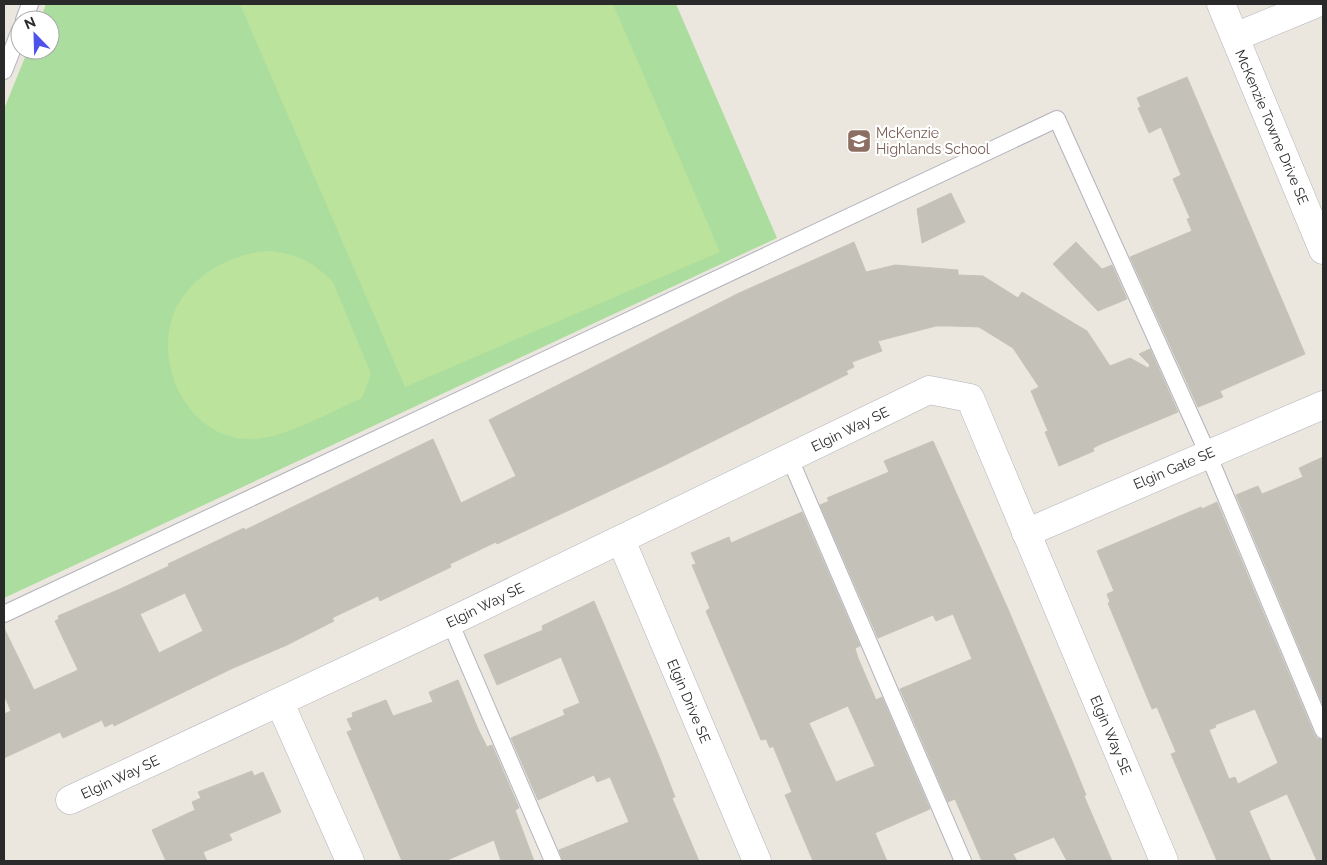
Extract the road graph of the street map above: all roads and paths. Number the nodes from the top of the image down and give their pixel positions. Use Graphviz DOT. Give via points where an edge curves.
graph roads {
  1 [pos="1220,4"];
  2 [pos="1315,4"];
  3 [pos="1235,38"];
  4 [pos="10,56"];
  5 [pos="4,71"];
  6 [pos="1323,250"];
  7 [pos="1323,405"];
  8 [pos="1208,454"];
  9 [pos="790,459"];
  10 [pos="1026,533"];
  11 [pos="621,540"];
  12 [pos="4,614"];
  13 [pos="450,622"];
  14 [pos="280,703"];
  15 [pos="1323,730"];
  16 [pos="70,800"];
  17 [pos="350,861"];
  18 [pos="552,861"];
  19 [pos="757,861"];
  20 [pos="963,861"];
  21 [pos="1164,861"];
  1 -- 3 [label="street, McKenzie Towne Drive SE"];
  2 -- 3 [label="street"];
  3 -- 6 [label="street, McKenzie Towne Drive SE"];
  4 -- 5 [label="lane"];
  7 -- 8 [label="street, Elgin Gate SE"];
  8 -- 10 [label="street, Elgin Gate SE"];
  8 -- 12 [label="lane" via="1056,119"];
  8 -- 15 [label="lane"];
  9 -- 10 [label="street, Elgin Way SE" via="929,390 970,398"];
  9 -- 11 [label="street, Elgin Way SE"];
  9 -- 20 [label="lane"];
  10 -- 21 [label="street, Elgin Way SE"];
  11 -- 13 [label="street, Elgin Way SE"];
  11 -- 19 [label="street, Elgin Drive SE"];
  13 -- 14 [label="street, Elgin Way SE"];
  13 -- 18 [label="lane"];
  14 -- 16 [label="street, Elgin Way SE"];
  14 -- 17 [label="street"];
}
